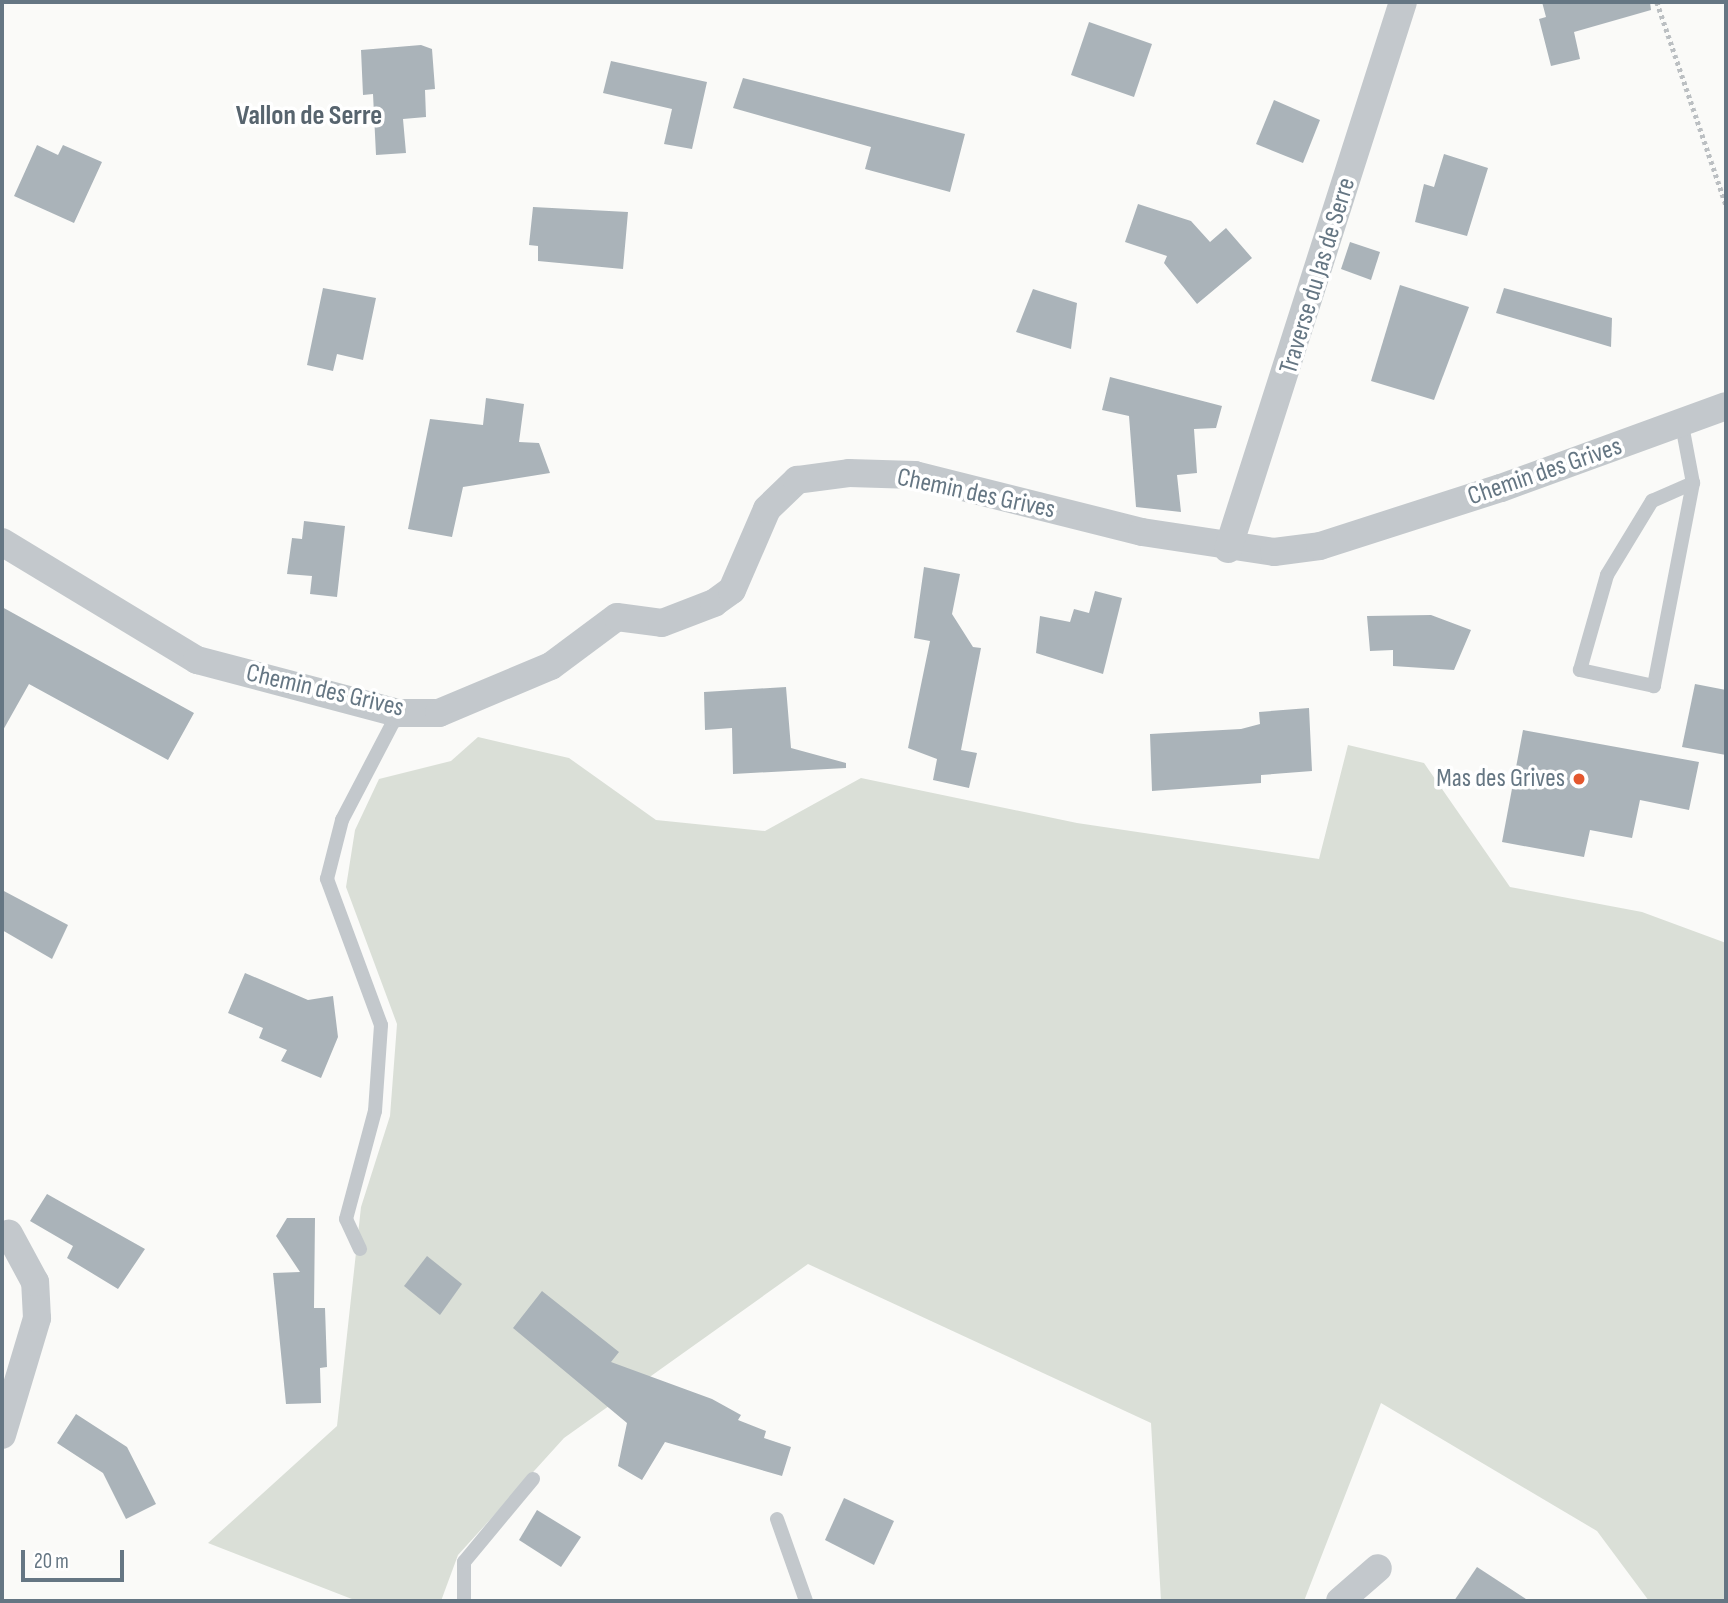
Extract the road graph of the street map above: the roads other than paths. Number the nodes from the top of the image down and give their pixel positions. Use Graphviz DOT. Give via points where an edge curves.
graph roads {
  1 [pos="1403,2"];
  2 [pos="1726,406"];
  3 [pos="1682,425"];
  4 [pos="1693,483"];
  5 [pos="2,542"];
  6 [pos="1228,549"];
  7 [pos="398,713"];
  8 [pos="9,1234"];
  9 [pos="360,1249"];
  10 [pos="2,1435"];
  11 [pos="533,1479"];
  12 [pos="777,1519"];
  13 [pos="1378,1568"];
  14 [pos="464,1601"];
  15 [pos="806,1601"];
  16 [pos="1340,1601"];
  1 -- 6 [label="street, Traverse du Jas de Serre"];
  2 -- 3 [label="street, Chemin des Grives"];
  3 -- 4 [label="lane"];
  3 -- 6 [label="street, Chemin des Grives" via="1320,546"];
  4 -- 4 [label="lane" via="1654,686 1580,670 1613,564 1652,501"];
  5 -- 7 [label="street, Chemin des Grives" via="197,660"];
  6 -- 7 [label="street, Chemin des Grives" via="915,475 814,476 797,480 767,509 732,590 715,603 662,623 617,617 551,666 439,713"];
  7 -- 9 [label="lane" via="342,820 327,879 381,1025 375,1111 346,1219"];
  8 -- 10 [label="street" via="35,1282 37,1318"];
  11 -- 14 [label="lane" via="464,1562"];
  12 -- 15 [label="lane"];
  13 -- 16 [label="street"];
}
